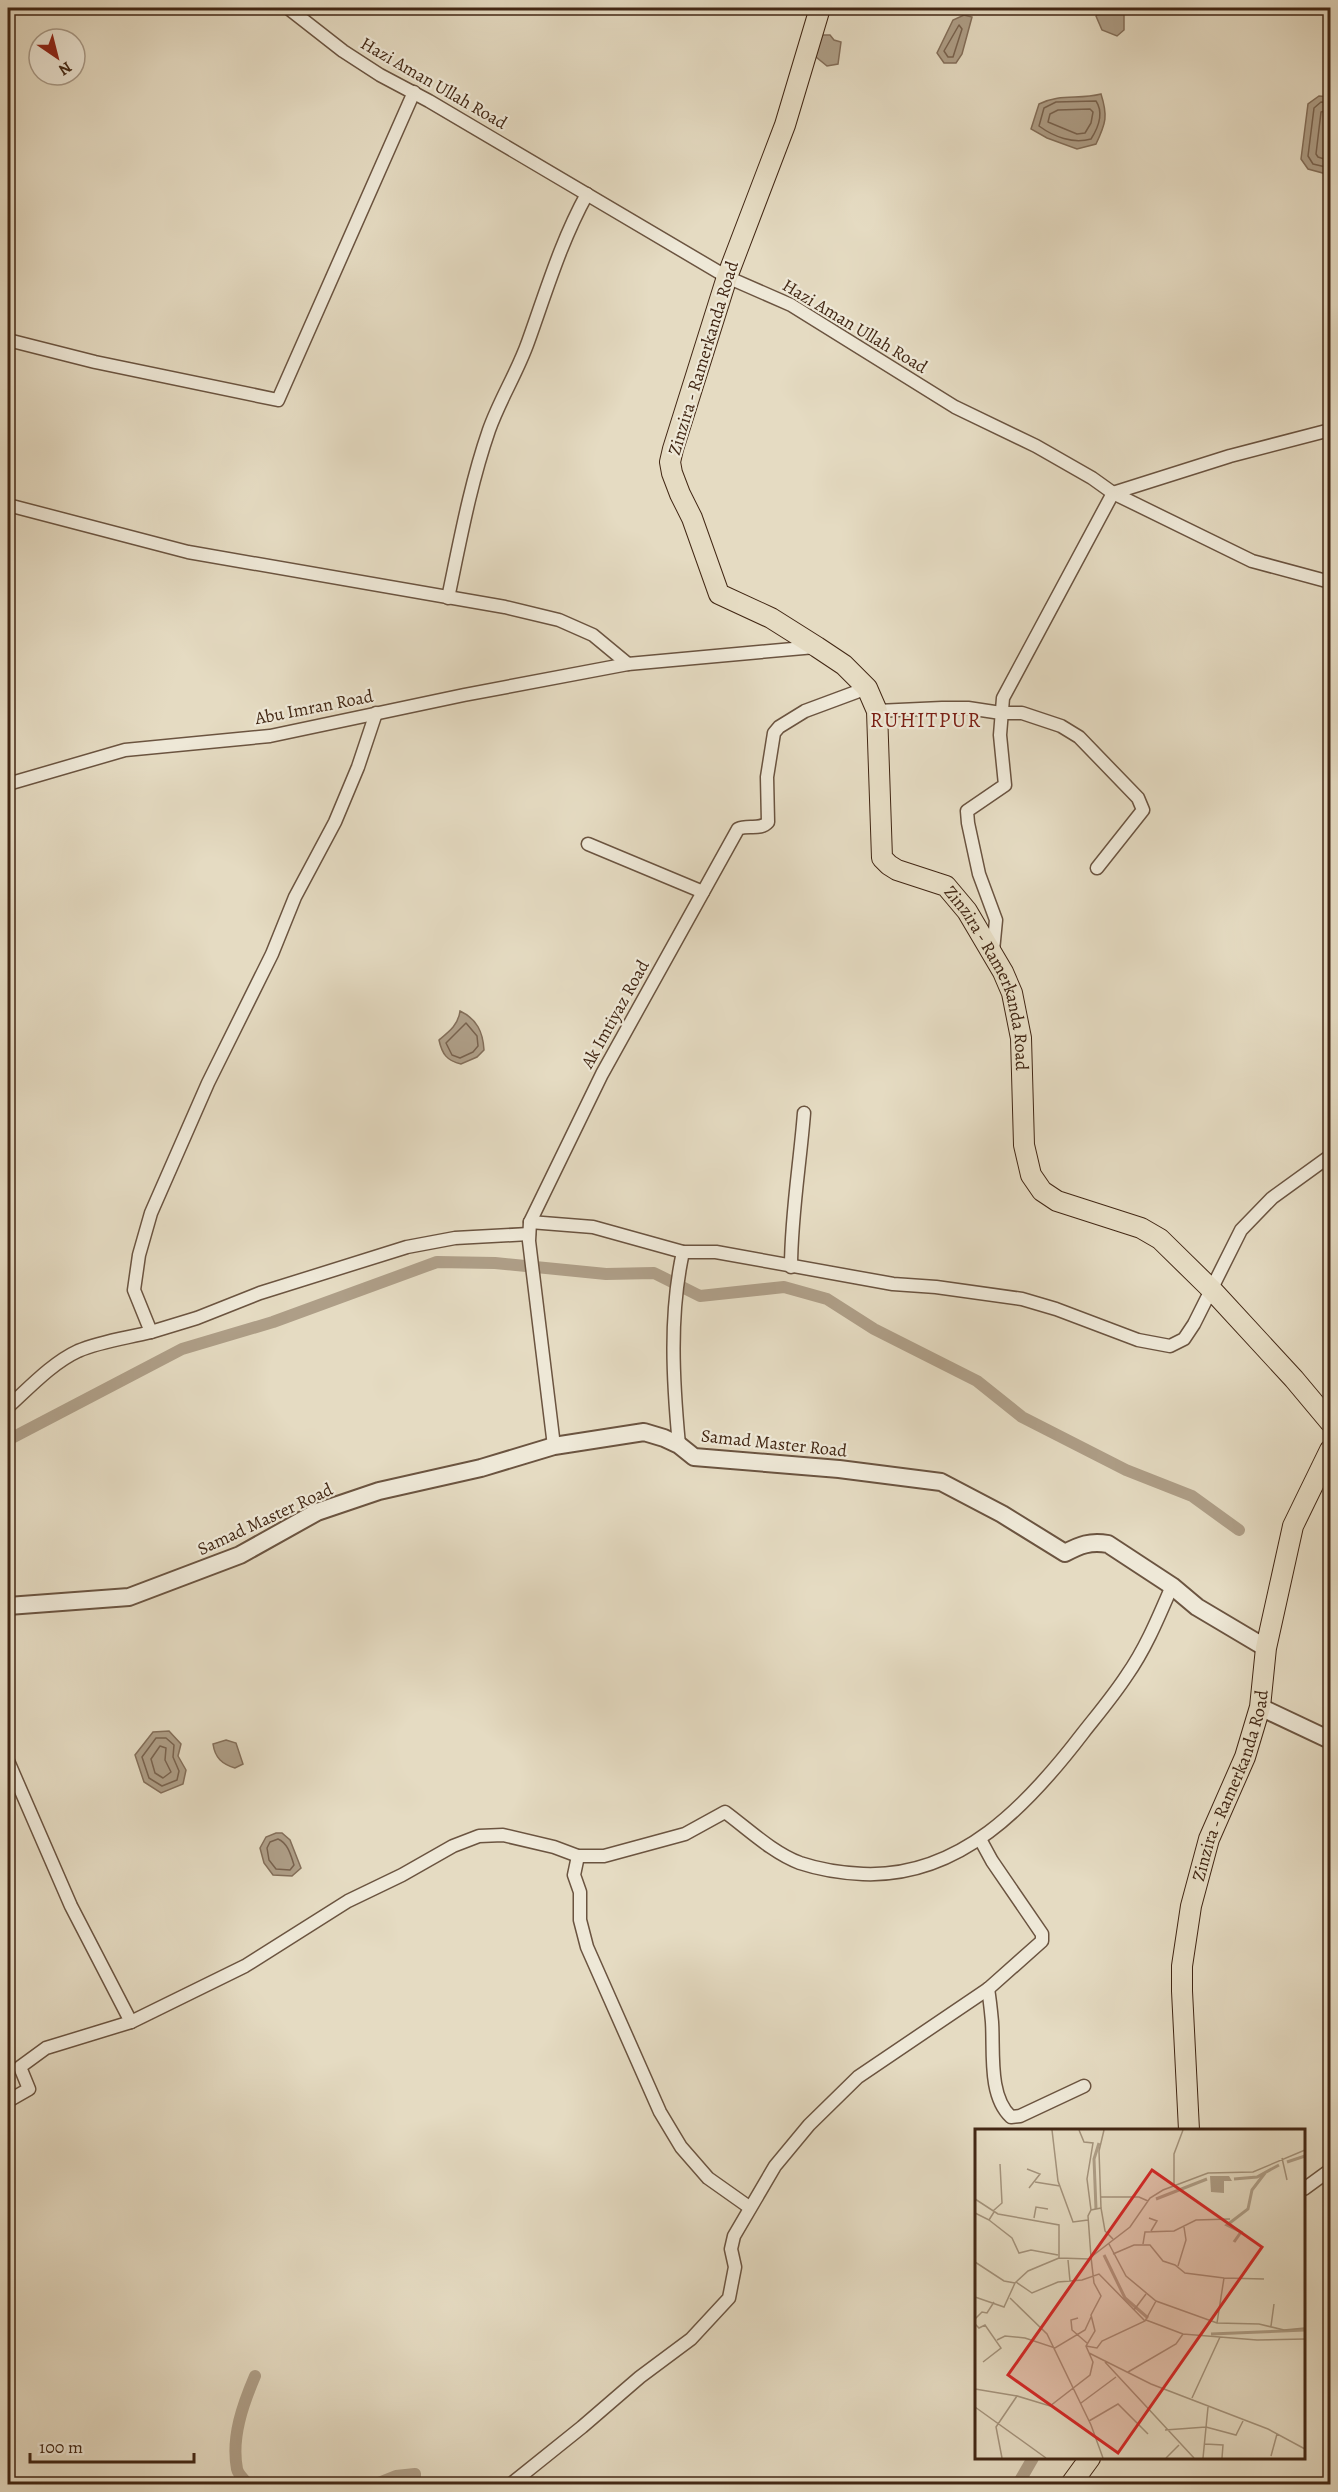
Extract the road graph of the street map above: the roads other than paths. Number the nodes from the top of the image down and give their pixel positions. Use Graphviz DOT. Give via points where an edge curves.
graph roads {
  1 [pos="288,8"];
  2 [pos="820,8"];
  3 [pos="414,92"];
  4 [pos="587,194"];
  5 [pos="727,277"];
  6 [pos="8,340"];
  7 [pos="1330,430"];
  8 [pos="1113,493"];
  9 [pos="8,505"];
  10 [pos="1330,582"];
  11 [pos="448,598"];
  12 [pos="817,647"];
  13 [pos="628,664"];
  14 [pos="867,688"];
  15 [pos="878,711"];
  16 [pos="376,713"];
  17 [pos="1001,713"];
  18 [pos="8,784"];
  19 [pos="588,844"];
  20 [pos="1097,868"];
  21 [pos="703,892"];
  22 [pos="993,951"];
  23 [pos="804,1113"];
  24 [pos="1330,1156"];
  25 [pos="529,1233"];
  26 [pos="683,1252"];
  27 [pos="791,1267"];
  28 [pos="1212,1290"];
  29 [pos="151,1332"];
  30 [pos="8,1407"];
  31 [pos="1330,1422"];
  32 [pos="679,1445"];
  33 [pos="554,1446"];
  34 [pos="1330,1450"];
  35 [pos="1172,1586"];
  36 [pos="8,1606"];
  37 [pos="1266,1648"];
  38 [pos="1260,1707"];
  39 [pos="1330,1740"];
  40 [pos="8,1761"];
  41 [pos="980,1839"];
  42 [pos="578,1856"];
  43 [pos="988,1989"];
  44 [pos="131,2022"];
  45 [pos="1084,2086"];
  46 [pos="8,2101"];
  47 [pos="1189,2129"];
  48 [pos="1330,2170"];
  49 [pos="1305,2188"];
  50 [pos="749,2207"];
  51 [pos="1088,2459"];
  52 [pos="511,2484"];
  53 [pos="1071,2484"];
  1 -- 3 [label="street, Hazi Aman Ullah Road" via="352,57"];
  2 -- 5 [label="main road, Zinzira - Ramerkanda Road" via="785,125"];
  3 -- 4 [label="street, Hazi Aman Ullah Road"];
  3 -- 6 [label="street" via="278,400"];
  4 -- 5 [label="street, Hazi Aman Ullah Road"];
  4 -- 11 [label="street" via="569,228 522,358 489,429 468,502"];
  5 -- 8 [label="street, Hazi Aman Ullah Road" via="792,305 955,407 1035,446"];
  5 -- 12 [label="main road, Zinzira - Ramerkanda Road" via="673,449 672,473 719,594 771,618"];
  7 -- 8 [label="street"];
  8 -- 10 [label="street, Hazi Aman Ullah Road" via="1252,561"];
  8 -- 17 [label="street" via="1003,698"];
  9 -- 11 [label="street" via="188,552"];
  11 -- 13 [label="street" via="559,620 593,635"];
  12 -- 13 [label="street, Abu Imran Road"];
  12 -- 14 [label="main road, Zinzira - Ramerkanda Road"];
  13 -- 16 [label="street, Abu Imran Road"];
  14 -- 15 [label="main road, Zinzira - Ramerkanda Road"];
  14 -- 21 [label="street, Ak Imtiyaz Road" via="805,711 779,727 772,739 767,777 768,822 738,830"];
  15 -- 17 [label="street" via="968,708"];
  15 -- 22 [label="main road, Zinzira - Ramerkanda Road" via="882,858 897,870 946,886"];
  16 -- 18 [label="street, Abu Imran Road" via="270,736 125,750"];
  16 -- 29 [label="street" via="335,822 295,897 151,1212 134,1290"];
  17 -- 20 [label="street" via="1022,712 1079,737 1138,798 1143,810"];
  17 -- 22 [label="street" via="1005,786 968,811 979,874 996,920"];
  19 -- 21 [label="street"];
  21 -- 25 [label="street, Ak Imtiyaz Road" via="602,1074"];
  22 -- 28 [label="main road, Zinzira - Ramerkanda Road" via="1012,993 1020,1038 1024,1145 1031,1175 1042,1191 1057,1201 1142,1228 1160,1239"];
  23 -- 27 [label="street"];
  24 -- 28 [label="street" via="1272,1198 1241,1230"];
  25 -- 26 [label="street" via="593,1227"];
  25 -- 29 [label="street" via="455,1238 407,1247"];
  25 -- 33 [label="street"];
  26 -- 27 [label="street" via="716,1252"];
  26 -- 32 [label="street" via="676,1297 674,1391"];
  27 -- 28 [label="street" via="1022,1299 1138,1340 1170,1346 1184,1339"];
  28 -- 31 [label="main road, Zinzira - Ramerkanda Road"];
  29 -- 30 [label="street" via="77,1352 52,1368"];
  32 -- 33 [label="street, Samad Master Road" via="644,1432"];
  32 -- 35 [label="street, Samad Master Road" via="694,1457 940,1482 1065,1553 1082,1544 1108,1544"];
  33 -- 36 [label="street, Samad Master Road" via="481,1468 379,1491 317,1512 240,1555 129,1597"];
  34 -- 37 [label="main road, Zinzira - Ramerkanda Road" via="1293,1526"];
  35 -- 37 [label="street, Samad Master Road"];
  35 -- 41 [label="street" via="1128,1675 1049,1778"];
  37 -- 38 [label="main road, Zinzira - Ramerkanda Road"];
  38 -- 39 [label="street"];
  38 -- 47 [label="main road, Zinzira - Ramerkanda Road" via="1245,1757 1209,1839 1191,1906 1182,1966"];
  40 -- 44 [label="street" via="71,1906"];
  41 -- 42 [label="street" via="923,1867 882,1874 833,1872 798,1862 725,1812 685,1834 660,1842 604,1856"];
  41 -- 43 [label="street" via="1042,1934 1038,1946"];
  42 -- 44 [label="street" via="504,1835 479,1836 348,1901 245,1966"];
  42 -- 50 [label="street" via="574,1875 587,1947 660,2112 681,2147 708,2178"];
  43 -- 45 [label="street" via="992,2055 1003,2110 1011,2117 1020,2116"];
  43 -- 50 [label="street" via="858,2077 788,2149"];
  44 -- 46 [label="street" via="46,2048 20,2067 29,2089"];
  48 -- 49 [label="street"];
  50 -- 52 [label="street" via="734,2236 731,2250 735,2267 729,2298 691,2339"];
  51 -- 53 [label="main road"];
}
